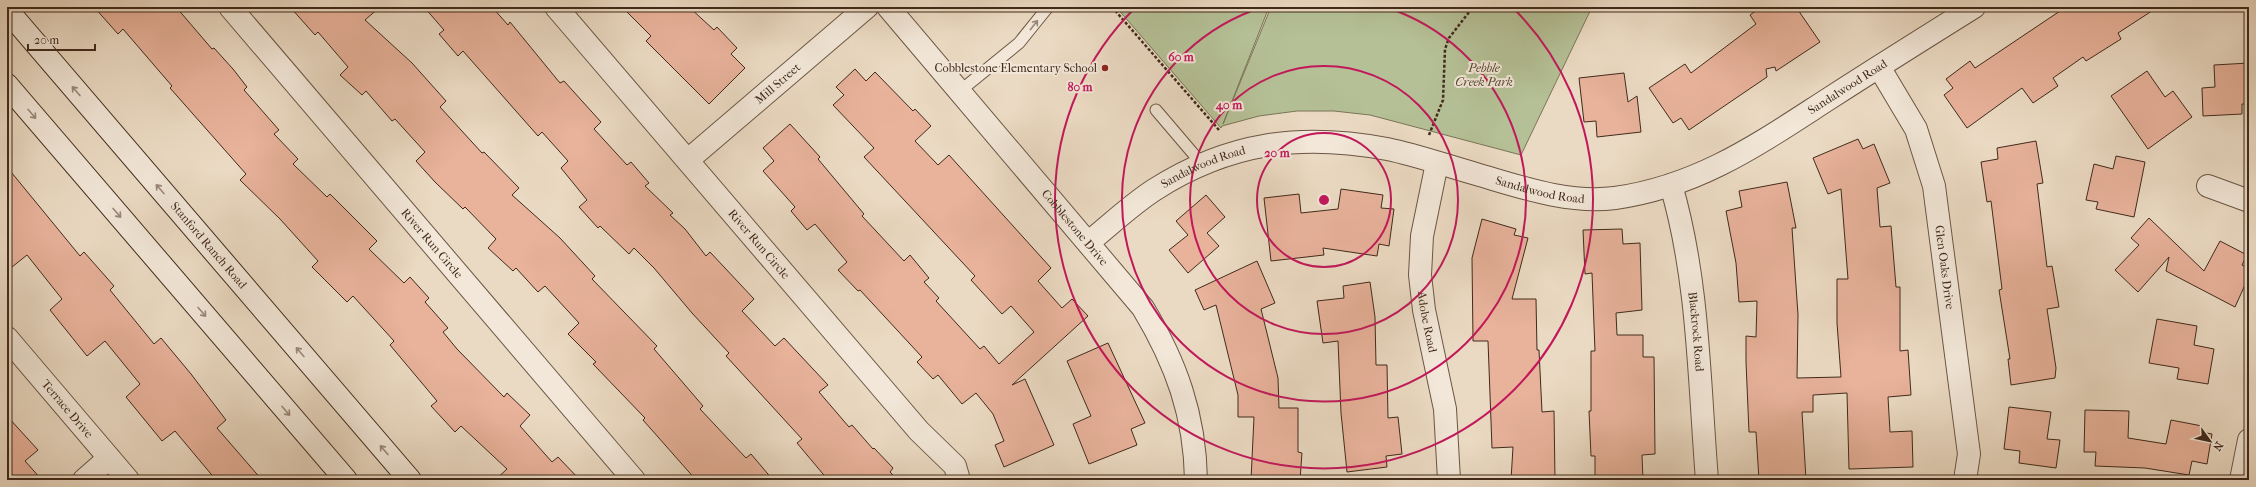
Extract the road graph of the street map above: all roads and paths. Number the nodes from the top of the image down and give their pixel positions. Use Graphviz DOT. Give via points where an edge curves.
graph roads {
  1 [pos="230,7"];
  2 [pos="556,7"];
  3 [pos="867,7"];
  4 [pos="888,7"];
  5 [pos="1048,7"];
  6 [pos="1112,7"];
  7 [pos="1473,7"];
  8 [pos="1974,7"];
  9 [pos="7,10"];
  10 [pos="1879,67"];
  11 [pos="7,85"];
  12 [pos="960,91"];
  13 [pos="1156,110"];
  14 [pos="1219,130"];
  15 [pos="1429,135"];
  16 [pos="688,160"];
  17 [pos="1437,163"];
  18 [pos="1202,164"];
  19 [pos="1671,185"];
  20 [pos="2208,186"];
  21 [pos="2249,201"];
  22 [pos="1089,242"];
  23 [pos="7,338"];
  24 [pos="2249,440"];
  25 [pos="109,458"];
  26 [pos="84,480"];
  27 [pos="128,480"];
  28 [pos="346,480"];
  29 [pos="410,480"];
  30 [pos="634,480"];
  31 [pos="959,480"];
  32 [pos="1196,480"];
  33 [pos="1449,480"];
  34 [pos="1706,480"];
  35 [pos="1965,480"];
  36 [pos="2241,480"];
  1 -- 30 [label="street, River Run Circle"];
  2 -- 16 [label="street, River Run Circle"];
  3 -- 16 [label="street, Mill Street"];
  4 -- 12 [label="street, Cobblestone Drive"];
  12 -- 5 [label="lane, one-way" via="1019,43"];
  6 -- 14 [label="path"];
  7 -- 15 [label="path" via="1449,38 1445,49 1443,100"];
  8 -- 10 [label="street, Sandalwood Road"];
  29 -- 9 [label="street, Stanford Ranch Road, one-way"];
  10 -- 19 [label="street, Sandalwood Road" via="1756,145 1702,175"];
  10 -- 35 [label="street, Glen Oaks Drive" via="1916,129 1928,162 1938,203 1969,454"];
  11 -- 28 [label="street, one-way"];
  12 -- 22 [label="street, Cobblestone Drive"];
  13 -- 18 [label="lane"];
  16 -- 31 [label="street, River Run Circle" via="919,431 954,466"];
  17 -- 18 [label="street, Sandalwood Road" via="1390,150 1346,142 1314,141 1280,142 1249,148"];
  17 -- 19 [label="street, Sandalwood Road" via="1559,196 1612,198"];
  17 -- 33 [label="street, Adobe Road" via="1422,236 1420,275 1424,310 1445,408"];
  18 -- 22 [label="street, Sandalwood Road" via="1151,192"];
  19 -- 34 [label="street, Blackrock Road" via="1680,216 1689,266"];
  20 -- 21 [label="street"];
  22 -- 32 [label="street, Cobblestone Drive" via="1143,308 1173,363 1184,392 1193,429"];
  23 -- 25 [label="street, Terrace Drive"];
  24 -- 36 [label="street"];
  25 -- 26 [label="street"];
  25 -- 27 [label="street, Terrace Drive"];
}
